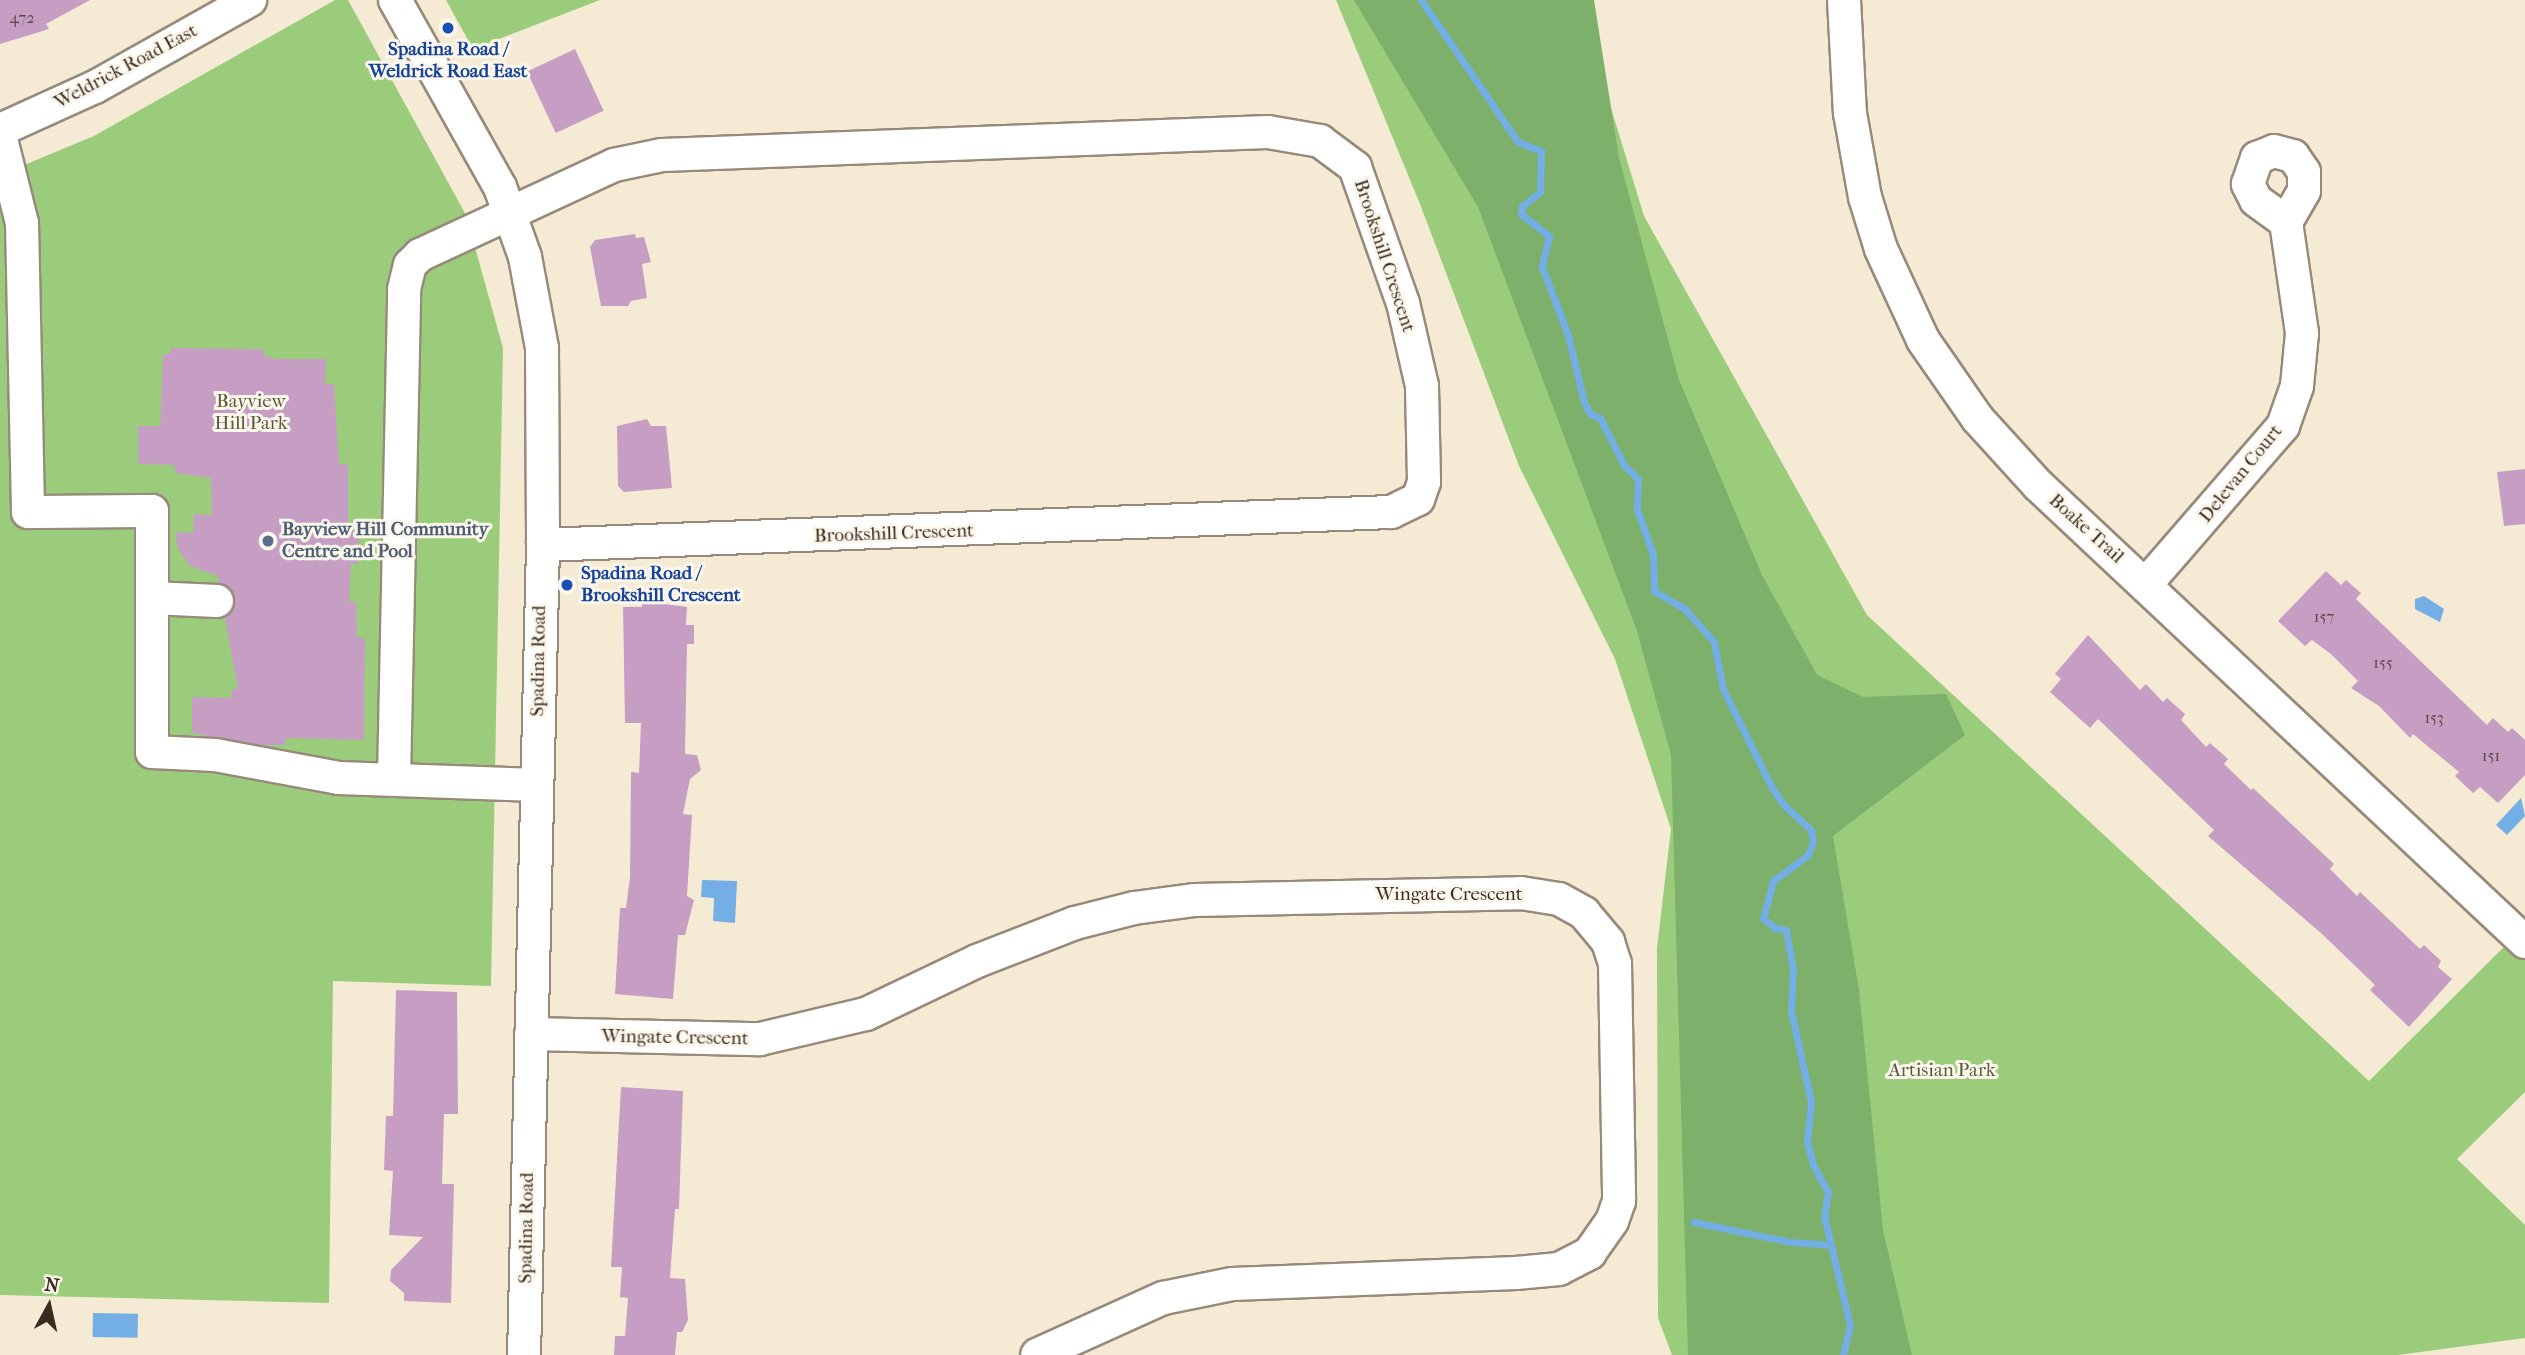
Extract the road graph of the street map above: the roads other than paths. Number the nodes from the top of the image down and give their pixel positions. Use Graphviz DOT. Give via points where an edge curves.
graph roads {
  1 [pos="250,0"];
  2 [pos="395,0"];
  3 [pos="1844,0"];
  4 [pos="0,132"];
  5 [pos="511,216"];
  6 [pos="2286,222"];
  7 [pos="542,545"];
  8 [pos="2147,583"];
  9 [pos="152,598"];
  10 [pos="217,601"];
  11 [pos="394,779"];
  12 [pos="537,785"];
  13 [pos="2525,942"];
  14 [pos="531,1034"];
  15 [pos="524,1355"];
  16 [pos="1037,1355"];
  1 -- 4 [label="street, Weldrick Road East" via="95,87"];
  2 -- 5 [label="street, Spadina Road" via="500,187"];
  3 -- 8 [label="street, Boake Trail" via="1850,113 1865,197 1881,248 1923,340 1978,419 2038,485"];
  4 -- 9 [label="street" via="22,223 28,512 152,511"];
  5 -- 7 [label="street, Spadina Road" via="525,257 542,348"];
  5 -- 7 [label="street, Brookshill Crescent" via="614,165 662,155 1297,134 1320,141 1354,167 1403,303 1422,386 1424,482 1418,499 1391,512"];
  5 -- 11 [label="street, Brookshill Crescent" via="420,255 405,275"];
  6 -- 8 [label="street, Delevan Court" via="2302,333 2297,386 2283,426"];
  7 -- 12 [label="street, Spadina Road"];
  8 -- 13 [label="street, Boake Trail"];
  9 -- 10 [label="street"];
  9 -- 11 [label="street" via="152,752 215,755 340,778"];
  11 -- 12 [label="street"];
  12 -- 14 [label="street, Spadina Road"];
  14 -- 15 [label="street, Spadina Road"];
  14 -- 16 [label="street, Wingate Crescent" via="760,1039 866,1014 977,961 1075,923 1134,908 1195,900 1521,893 1559,899 1584,913 1608,942 1615,964 1619,1201 1612,1221 1590,1253 1559,1269 1527,1272 1232,1284 1163,1298"];
}
